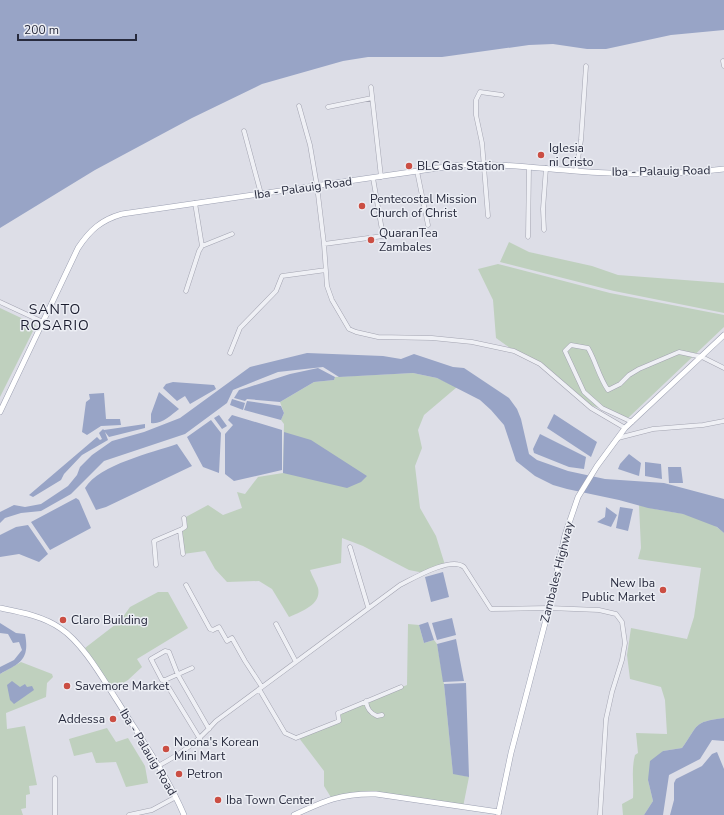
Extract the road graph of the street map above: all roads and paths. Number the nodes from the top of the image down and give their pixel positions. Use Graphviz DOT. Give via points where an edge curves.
graph roads {
  1 [pos="723,61"];
  2 [pos="586,66"];
  3 [pos="724,66"];
  4 [pos="371,87"];
  5 [pos="502,96"];
  6 [pos="372,98"];
  7 [pos="299,106"];
  8 [pos="328,107"];
  9 [pos="244,132"];
  10 [pos="483,164"];
  11 [pos="528,167"];
  12 [pos="546,168"];
  13 [pos="724,169"];
  14 [pos="417,171"];
  15 [pos="576,171"];
  16 [pos="381,177"];
  17 [pos="373,178"];
  18 [pos="317,186"];
  19 [pos="261,194"];
  20 [pos="195,203"];
  21 [pos="488,216"];
  22 [pos="428,225"];
  23 [pos="544,230"];
  24 [pos="232,234"];
  25 [pos="528,237"];
  26 [pos="324,244"];
  27 [pos="202,246"];
  28 [pos="326,270"];
  29 [pos="186,291"];
  30 [pos="0,302"];
  31 [pos="43,322"];
  32 [pos="724,335"];
  33 [pos="230,353"];
  34 [pos="702,357"];
  35 [pos="724,368"];
  36 [pos="0,412"];
  37 [pos="632,422"];
  38 [pos="724,422"];
  39 [pos="625,428"];
  40 [pos="617,438"];
  41 [pos="184,518"];
  42 [pos="180,531"];
  43 [pos="350,547"];
  44 [pos="183,554"];
  45 [pos="156,565"];
  46 [pos="186,585"];
  47 [pos="368,607"];
  48 [pos="0,608"];
  49 [pos="549,608"];
  50 [pos="276,624"];
  51 [pos="296,662"];
  52 [pos="192,668"];
  53 [pos="178,675"];
  54 [pos="165,680"];
  55 [pos="260,688"];
  56 [pos="401,688"];
  57 [pos="366,701"];
  58 [pos="382,715"];
  59 [pos="209,729"];
  60 [pos="200,739"];
  61 [pos="158,766"];
  62 [pos="55,778"];
  63 [pos="176,797"];
  64 [pos="498,813"];
  65 [pos="55,815"];
  66 [pos="129,815"];
  67 [pos="184,815"];
  68 [pos="294,815"];
  69 [pos="600,815"];
  1 -- 3 [label="street"];
  2 -- 15 [label="street" via="581,140"];
  4 -- 6 [label="street"];
  5 -- 10 [label="street" via="480,92 476,100"];
  6 -- 8 [label="street"];
  6 -- 16 [label="street"];
  7 -- 18 [label="street" via="310,145"];
  9 -- 19 [label="street"];
  10 -- 11 [label="main road, Iba - Palauig Road"];
  10 -- 14 [label="main road, Iba - Palauig Road"];
  10 -- 21 [label="street"];
  11 -- 12 [label="main road, Iba - Palauig Road"];
  11 -- 25 [label="street"];
  12 -- 15 [label="main road, Iba - Palauig Road"];
  12 -- 23 [label="street"];
  13 -- 15 [label="main road, Iba - Palauig Road" via="676,173"];
  14 -- 16 [label="main road, Iba - Palauig Road"];
  14 -- 22 [label="street"];
  16 -- 17 [label="main road, Iba - Palauig Road"];
  17 -- 18 [label="main road, Iba - Palauig Road"];
  17 -- 26 [label="street" via="383,236"];
  18 -- 19 [label="main road, Iba - Palauig Road"];
  18 -- 26 [label="street"];
  19 -- 20 [label="main road, Iba - Palauig Road"];
  20 -- 27 [label="street"];
  20 -- 31 [label="main road, Iba - Palauig Road" via="122,214 97,225 78,248"];
  24 -- 27 [label="street"];
  26 -- 28 [label="street"];
  27 -- 29 [label="street" via="198,251"];
  28 -- 33 [label="street" via="282,276 276,292 240,328"];
  28 -- 39 [label="street" via="327,286 332,300 346,324 356,332 378,337 472,342 514,351 540,364 591,408"];
  30 -- 31 [label="street"];
  31 -- 36 [label="main road, Iba - Palauig Road"];
  32 -- 34 [label="main road, Zambales Highway"];
  34 -- 35 [label="street"];
  34 -- 37 [label="main road, Zambales Highway"];
  34 -- 37 [label="street" via="679,352 639,369 608,390 597,372 595,360 588,348 571,345 565,351 584,392 602,408"];
  37 -- 39 [label="main road, Zambales Highway"];
  38 -- 40 [label="street" via="653,429"];
  39 -- 40 [label="main road, Zambales Highway"];
  40 -- 49 [label="main road, Zambales Highway" via="580,494 565,536"];
  41 -- 42 [label="street" via="185,527"];
  42 -- 44 [label="street"];
  42 -- 45 [label="street" via="154,541"];
  43 -- 47 [label="street"];
  46 -- 55 [label="street" via="210,629 219,627 227,641 232,638"];
  47 -- 49 [label="street" via="400,585 424,573 454,563 464,567 491,609"];
  47 -- 51 [label="street"];
  48 -- 61 [label="main road, Iba - Palauig Road" via="46,620 73,638 102,676"];
  49 -- 64 [label="main road, Zambales Highway"];
  49 -- 69 [label="street" via="608,611 616,614 622,622 625,643 606,719"];
  50 -- 51 [label="street"];
  51 -- 55 [label="street"];
  52 -- 53 [label="street"];
  53 -- 54 [label="street"];
  53 -- 54 [label="street" via="169,652 165,651 151,658 162,680"];
  53 -- 59 [label="street"];
  54 -- 60 [label="street"];
  55 -- 57 [label="street" via="285,733 296,738 339,721 338,713"];
  55 -- 59 [label="street"];
  56 -- 57 [label="street"];
  57 -- 58 [label="street" via="372,714"];
  59 -- 60 [label="street"];
  60 -- 61 [label="street"];
  61 -- 63 [label="main road, Iba - Palauig Road"];
  62 -- 65 [label="street"];
  63 -- 66 [label="street" via="152,810"];
  63 -- 67 [label="main road, Iba - Palauig Road"];
  64 -- 68 [label="main road" via="376,794 360,794 344,795"];
}
